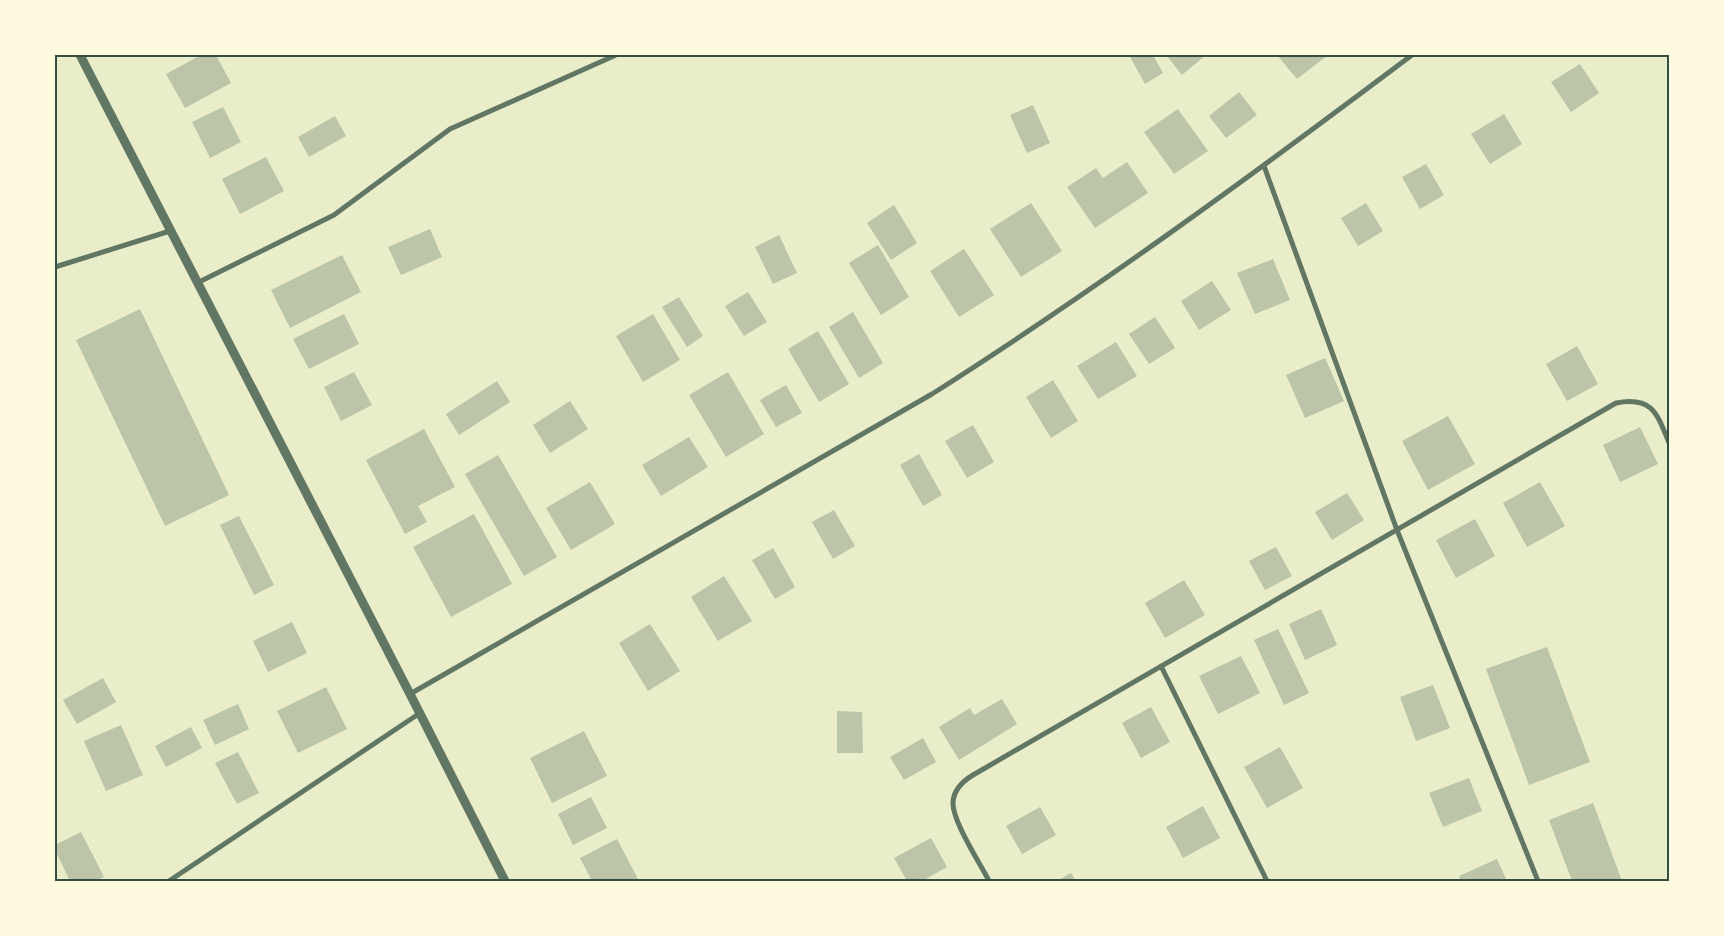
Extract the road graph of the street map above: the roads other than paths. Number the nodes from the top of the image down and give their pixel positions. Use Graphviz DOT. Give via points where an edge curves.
graph roads {
  1 [pos="80,55"];
  2 [pos="616,55"];
  3 [pos="1412,55"];
  4 [pos="1264,166"];
  5 [pos="170,230"];
  6 [pos="55,267"];
  7 [pos="198,283"];
  8 [pos="1669,443"];
  9 [pos="1397,530"];
  10 [pos="1161,666"];
  11 [pos="410,694"];
  12 [pos="420,713"];
  13 [pos="169,881"];
  14 [pos="505,881"];
  15 [pos="989,881"];
  16 [pos="1267,881"];
  17 [pos="1538,881"];
  1 -- 5 [label="street"];
  2 -- 7 [label="street" via="450,129 334,215"];
  3 -- 4 [label="street"];
  4 -- 9 [label="street"];
  4 -- 11 [label="street" via="1011,344 932,394"];
  5 -- 6 [label="street"];
  5 -- 7 [label="street"];
  7 -- 11 [label="street"];
  8 -- 9 [label="street" via="1654,410 1630,400 1616,403"];
  9 -- 10 [label="street"];
  9 -- 17 [label="street"];
  10 -- 15 [label="street" via="963,781 953,804 956,818"];
  10 -- 16 [label="street"];
  11 -- 12 [label="street"];
  12 -- 13 [label="street"];
  12 -- 14 [label="street"];
}
